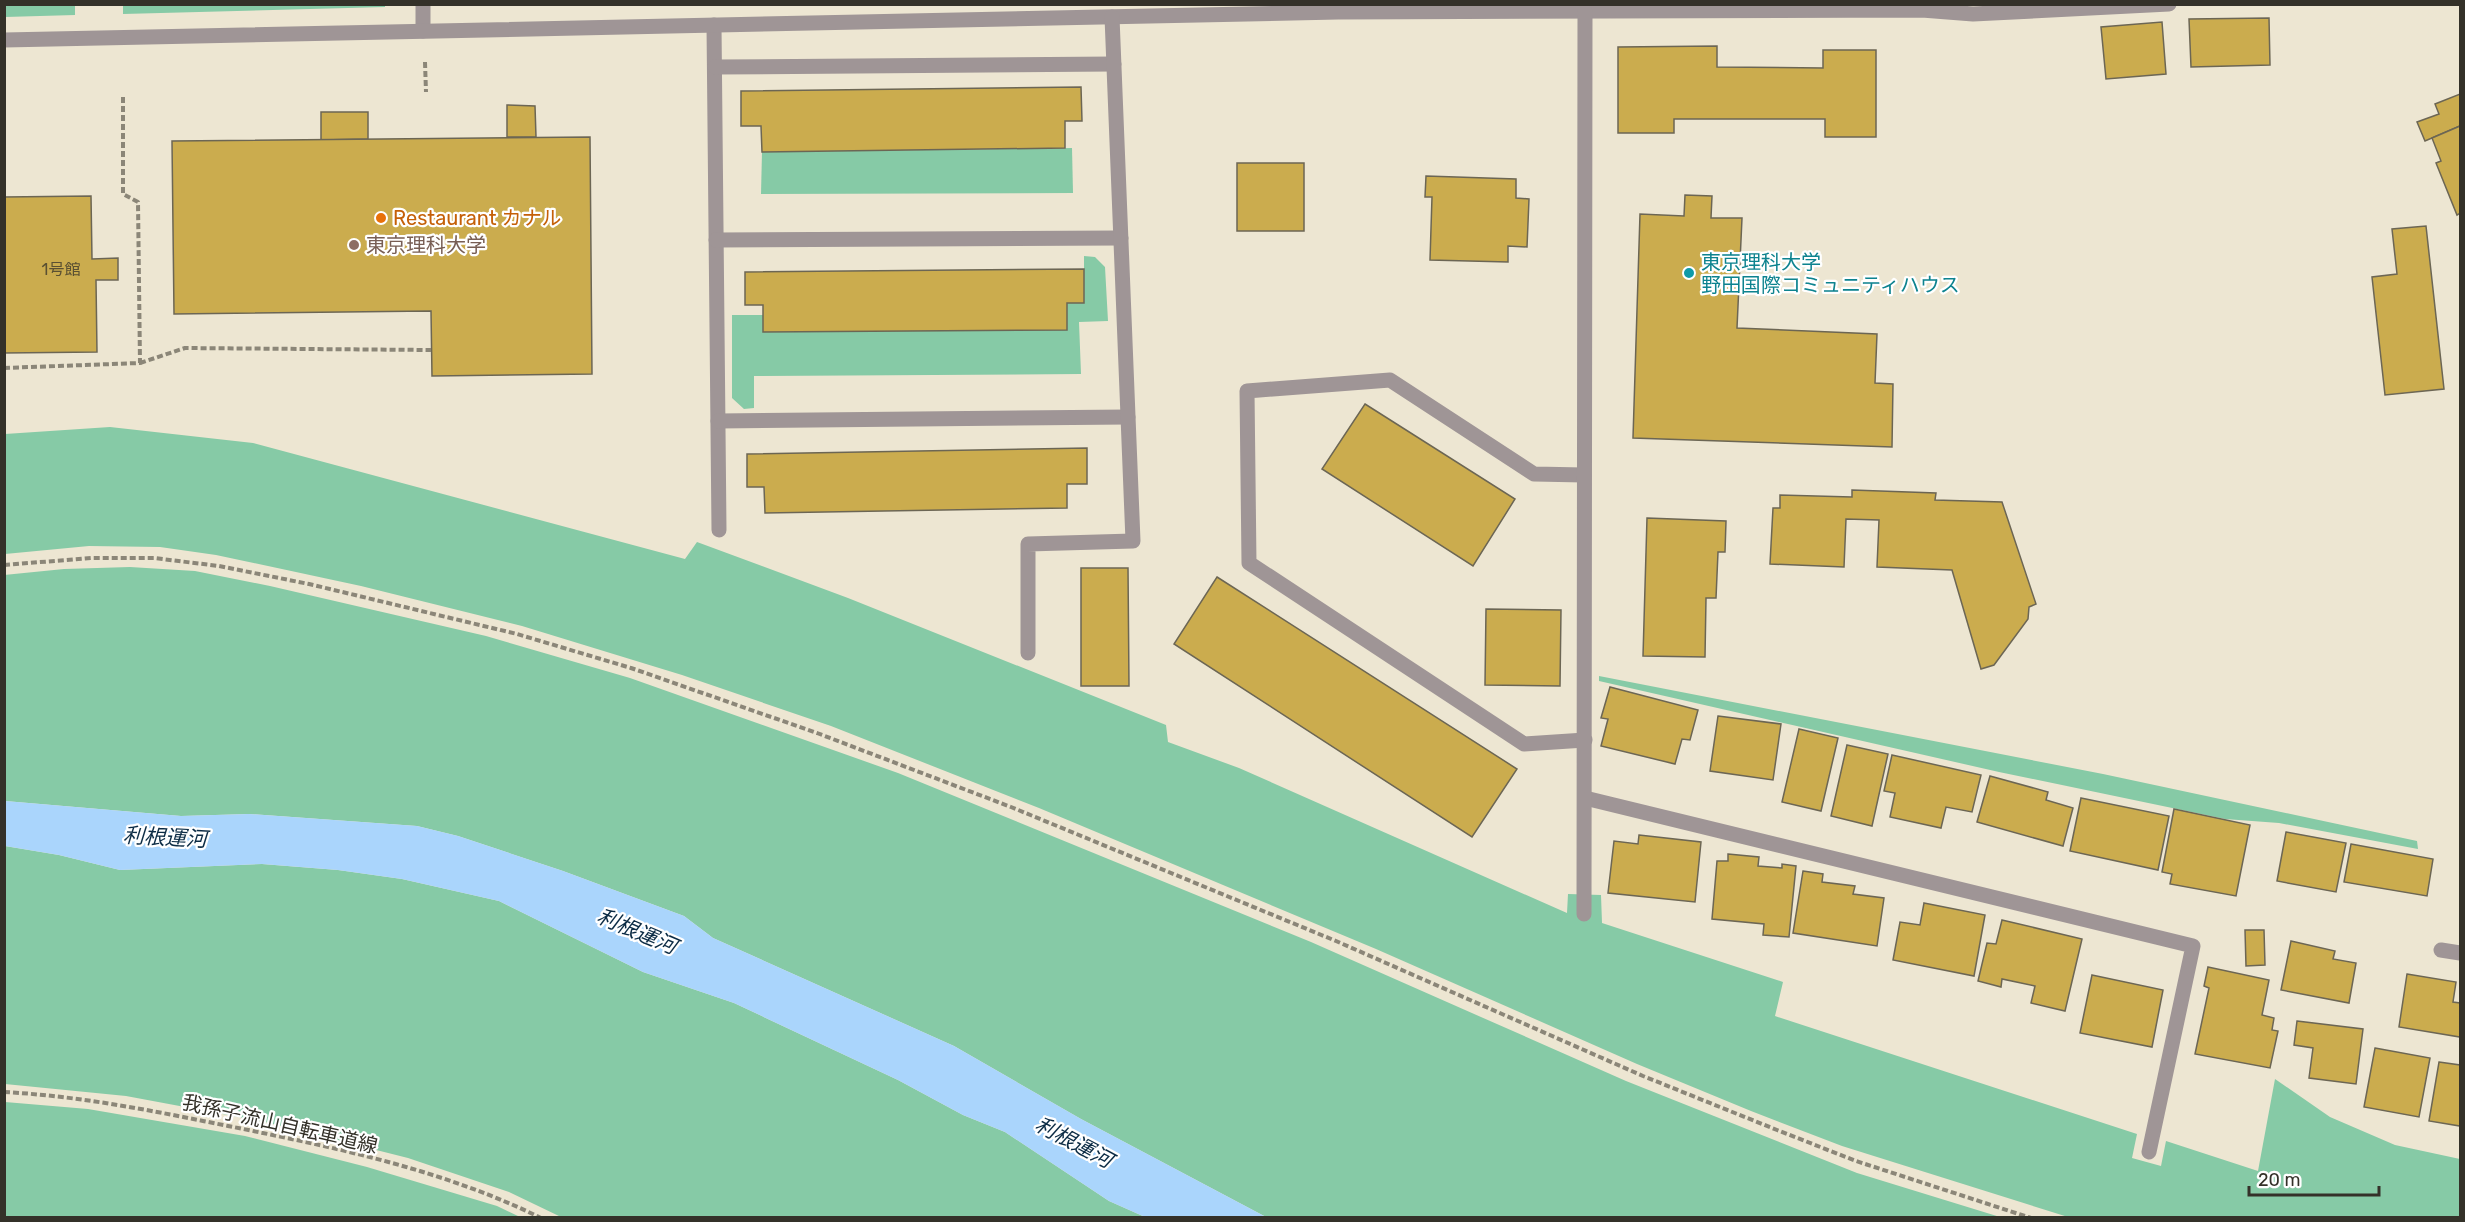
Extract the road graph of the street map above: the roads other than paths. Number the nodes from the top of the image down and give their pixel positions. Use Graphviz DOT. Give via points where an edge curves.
graph roads {
  1 [pos="423,4"];
  2 [pos="2169,4"];
  3 [pos="1921,7"];
  4 [pos="1585,12"];
  5 [pos="1112,17"];
  6 [pos="714,25"];
  7 [pos="423,31"];
  8 [pos="4,40"];
  9 [pos="1114,64"];
  10 [pos="715,67"];
  11 [pos="1121,238"];
  12 [pos="717,240"];
  13 [pos="1128,417"];
  14 [pos="718,420"];
  15 [pos="1584,475"];
  16 [pos="719,530"];
  17 [pos="1028,654"];
  18 [pos="1585,740"];
  19 [pos="1585,798"];
  20 [pos="1584,914"];
  21 [pos="2441,950"];
  22 [pos="2460,953"];
  23 [pos="2149,1152"];
  1 -- 7 [label="street"];
  2 -- 3 [label="street" via="1973,14"];
  3 -- 4 [label="street"];
  4 -- 5 [label="street"];
  4 -- 15 [label="street"];
  5 -- 6 [label="street"];
  5 -- 9 [label="street"];
  6 -- 7 [label="street"];
  6 -- 10 [label="street"];
  7 -- 8 [label="street"];
  9 -- 10 [label="street"];
  9 -- 11 [label="street"];
  10 -- 12 [label="street"];
  11 -- 12 [label="street"];
  11 -- 13 [label="street"];
  12 -- 14 [label="street"];
  13 -- 14 [label="street"];
  13 -- 17 [label="street" via="1133,541 1028,544"];
  14 -- 16 [label="street"];
  15 -- 18 [label="street"];
  15 -- 18 [label="street" via="1534,474 1390,380 1247,391 1249,563 1524,744"];
  18 -- 19 [label="street"];
  19 -- 20 [label="street"];
  19 -- 23 [label="street" via="2193,946"];
  21 -- 22 [label="street"];
}
